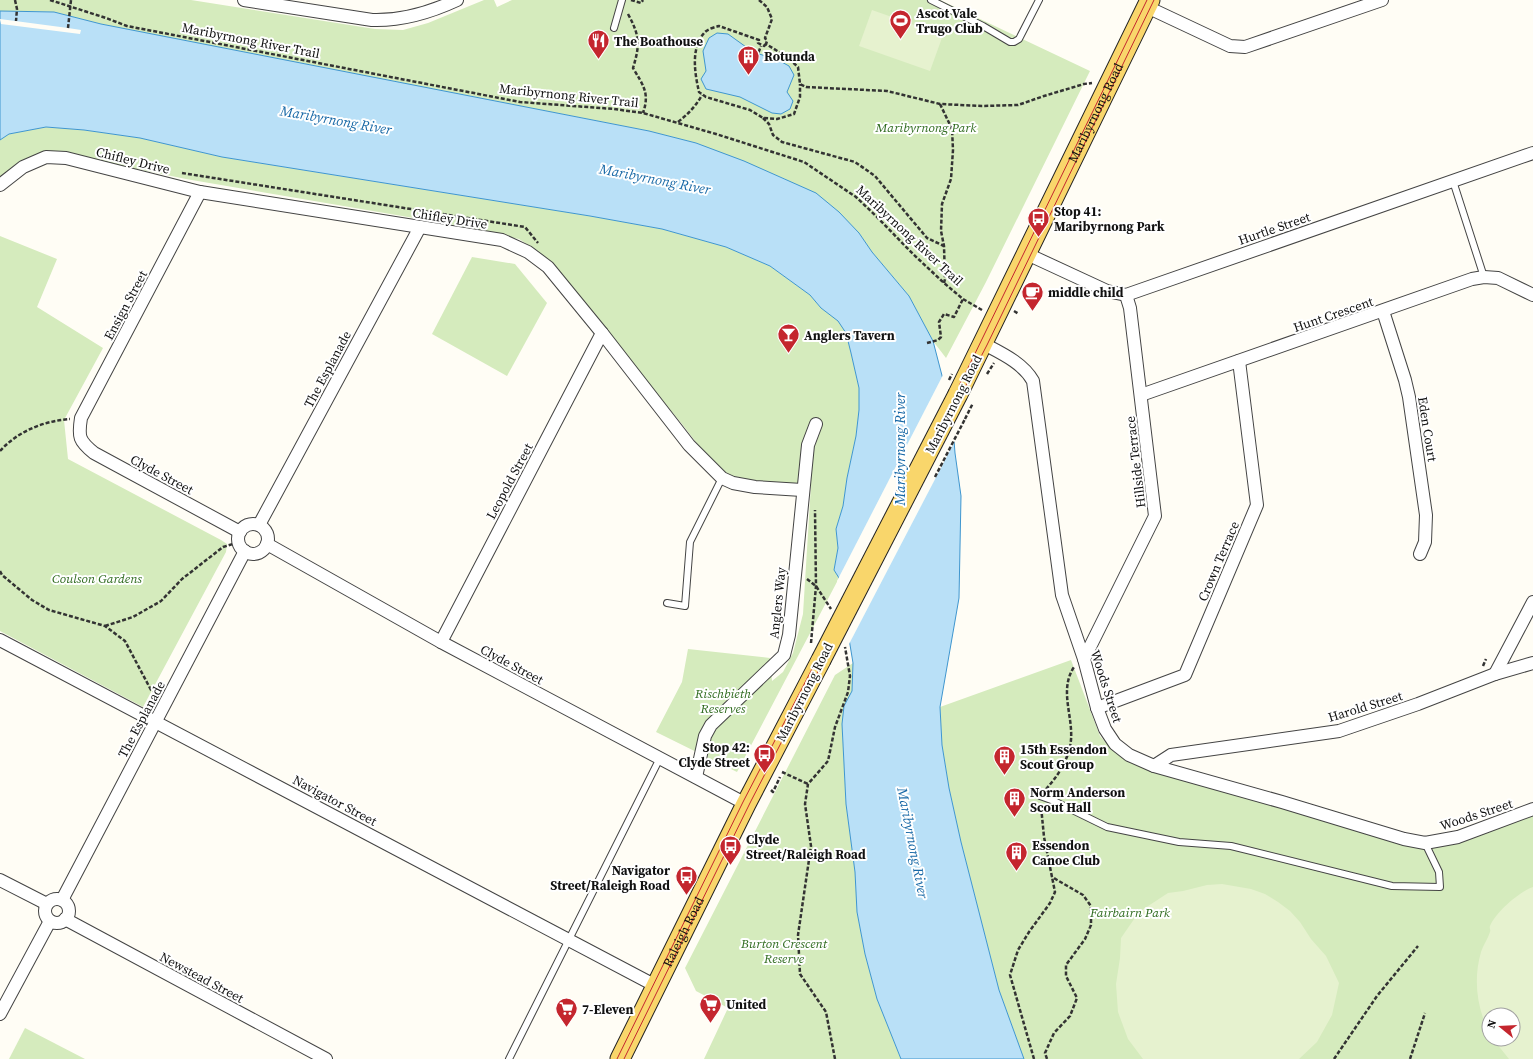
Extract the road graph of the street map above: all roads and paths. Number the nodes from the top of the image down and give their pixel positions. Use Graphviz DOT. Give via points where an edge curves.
graph roads {
  1 [pos="15,0"];
  2 [pos="50,0"];
  3 [pos="71,0"];
  4 [pos="244,0"];
  5 [pos="457,0"];
  6 [pos="643,0"];
  7 [pos="759,0"];
  8 [pos="931,0"];
  9 [pos="1038,0"];
  10 [pos="1382,0"];
  11 [pos="622,2"];
  12 [pos="1149,3"];
  13 [pos="71,6"];
  14 [pos="16,21"];
  15 [pos="68,28"];
  16 [pos="614,28"];
  17 [pos="765,38"];
  18 [pos="759,40"];
  19 [pos="766,44"];
  20 [pos="761,46"];
  21 [pos="752,69"];
  22 [pos="1110,82"];
  23 [pos="800,84"];
  24 [pos="702,95"];
  25 [pos="940,104"];
  26 [pos="643,113"];
  27 [pos="763,118"];
  28 [pos="677,122"];
  29 [pos="1533,153"];
  30 [pos="181,173"];
  31 [pos="1453,181"];
  32 [pos="0,185"];
  33 [pos="200,192"];
  34 [pos="420,227"];
  35 [pos="540,245"];
  36 [pos="944,246"];
  37 [pos="1027,254"];
  38 [pos="1484,277"];
  39 [pos="944,283"];
  40 [pos="1126,295"];
  41 [pos="1533,295"];
  42 [pos="1383,311"];
  43 [pos="602,333"];
  44 [pos="927,343"];
  45 [pos="984,344"];
  46 [pos="1002,354"];
  47 [pos="1239,361"];
  48 [pos="985,378"];
  49 [pos="1141,395"];
  50 [pos="966,396"];
  51 [pos="81,418"];
  52 [pos="965,419"];
  53 [pos="816,424"];
  54 [pos="78,433"];
  55 [pos="0,451"];
  56 [pos="722,478"];
  57 [pos="802,490"];
  58 [pos="815,506"];
  59 [pos="259,525"];
  60 [pos="241,542"];
  61 [pos="267,544"];
  62 [pos="1420,554"];
  63 [pos="0,571"];
  64 [pos="816,586"];
  65 [pos="1533,602"];
  66 [pos="667,603"];
  67 [pos="832,611"];
  68 [pos="105,626"];
  69 [pos="0,640"];
  70 [pos="441,642"];
  71 [pos="844,645"];
  72 [pos="816,653"];
  73 [pos="1084,658"];
  74 [pos="1486,659"];
  75 [pos="1533,663"];
  76 [pos="1482,666"];
  77 [pos="1495,674"];
  78 [pos="168,698"];
  79 [pos="1097,708"];
  80 [pos="156,722"];
  81 [pos="660,758"];
  82 [pos="1154,766"];
  83 [pos="782,772"];
  84 [pos="696,777"];
  85 [pos="808,784"];
  86 [pos="1040,796"];
  87 [pos="746,804"];
  88 [pos="1533,809"];
  89 [pos="1425,843"];
  90 [pos="1052,877"];
  91 [pos="0,880"];
  92 [pos="62,900"];
  93 [pos="47,904"];
  94 [pos="65,919"];
  95 [pos="50,921"];
  96 [pos="568,939"];
  97 [pos="1418,946"];
  98 [pos="656,986"];
  99 [pos="1425,1013"];
  100 [pos="0,1014"];
  101 [pos="326,1059"];
  102 [pos="509,1059"];
  103 [pos="620,1059"];
  104 [pos="835,1059"];
  105 [pos="1034,1059"];
  106 [pos="1047,1059"];
  107 [pos="1334,1059"];
  108 [pos="1410,1059"];
  1 -- 14 [label="path"];
  2 -- 13 [label="path, Maribyrnong River Trail"];
  3 -- 13 [label="path"];
  4 -- 5 [label="street" via="388,21 417,15"];
  6 -- 11 [label="path" via="641,3 632,0"];
  7 -- 17 [label="path" via="767,7 772,19"];
  8 -- 9 [label="lane" via="1014,42 1019,39"];
  10 -- 12 [label="street" via="1245,47 1230,46"];
  11 -- 16 [label="lane"];
  11 -- 26 [label="path" via="639,41 633,68 645,90 647,103"];
  12 -- 22 [label="main road, Maribyrnong Road"];
  13 -- 15 [label="path"];
  13 -- 26 [label="path, Maribyrnong River Trail" via="127,26 512,101"];
  17 -- 18 [label="path"];
  17 -- 19 [label="path"];
  18 -- 20 [label="path"];
  18 -- 24 [label="path" via="719,26 706,31 697,44 695,72"];
  19 -- 20 [label="path"];
  19 -- 23 [label="path" via="798,67"];
  20 -- 21 [label="path"];
  22 -- 25 [label="path" via="1084,84 1018,106"];
  22 -- 37 [label="main road, Maribyrnong Road"];
  23 -- 25 [label="path" via="806,87 887,91"];
  23 -- 27 [label="path" via="800,97 794,114 777,120"];
  24 -- 27 [label="path" via="750,110"];
  24 -- 28 [label="path" via="688,114"];
  25 -- 36 [label="path" via="952,129 953,150 951,179 942,204 941,231"];
  26 -- 28 [label="path, Maribyrnong River Trail"];
  27 -- 36 [label="path" via="769,124 773,135 782,142 855,162 875,176 927,238"];
  28 -- 39 [label="path, Maribyrnong River Trail" via="804,162 856,197"];
  29 -- 31 [label="street, Hurtle Street"];
  30 -- 35 [label="path" via="525,227"];
  31 -- 38 [label="lane"];
  31 -- 40 [label="street, Hurtle Street"];
  32 -- 33 [label="street, Chifley Drive" via="22,167 46,157 66,158"];
  33 -- 34 [label="street, Chifley Drive"];
  33 -- 51 [label="street, Ensign Street"];
  34 -- 43 [label="street, Chifley Drive" via="502,240 528,252 548,268"];
  34 -- 59 [label="street, The Esplanade"];
  36 -- 39 [label="path"];
  37 -- 40 [label="street, Hurtle Street" via="1107,292"];
  37 -- 45 [label="main road, Maribyrnong Road"];
  38 -- 41 [label="street, Hunt Crescent" via="1498,278"];
  38 -- 42 [label="street, Hunt Crescent"];
  39 -- 44 [label="path, Maribyrnong River Trail" via="965,300 954,318 944,314 939,322 941,337"];
  40 -- 49 [label="street, Hillside Terrace" via="1130,308"];
  42 -- 47 [label="street, Hunt Crescent"];
  42 -- 62 [label="street, Eden Court" via="1409,397 1426,515 1425,542"];
  43 -- 56 [label="street, Chifley Drive" via="689,445"];
  43 -- 70 [label="street, Leopold Street"];
  45 -- 46 [label="street, Woods Street"];
  45 -- 50 [label="main road, Maribyrnong Road"];
  46 -- 48 [label="path"];
  46 -- 73 [label="street, Woods Street" via="1026,370 1033,381 1062,595"];
  47 -- 49 [label="street, Hunt Crescent"];
  47 -- 79 [label="street, Crown Terrace" via="1257,505 1185,675"];
  49 -- 73 [label="street, Hillside Terrace" via="1155,516"];
  50 -- 52 [label="path"];
  50 -- 72 [label="main road, Maribyrnong Road, bridge"];
  51 -- 54 [label="street, Ensign Street"];
  51 -- 55 [label="path" via="56,420 29,429"];
  53 -- 57 [label="street, Anglers Way" via="808,445"];
  54 -- 60 [label="street, Clyde Street" via="82,443 94,453"];
  56 -- 57 [label="street, Chifley Drive" via="755,487"];
  56 -- 66 [label="lane" via="690,542 685,606"];
  57 -- 84 [label="street, Anglers Way" via="789,635 784,655 711,725 705,736"];
  58 -- 64 [label="path"];
  59 -- 60 [label="street" via="253,524 243,528"];
  59 -- 61 [label="street" via="267,532"];
  60 -- 61 [label="street" via="256,553"];
  60 -- 68 [label="path" via="223,547 182,579 161,601 132,617"];
  60 -- 78 [label="street, The Esplanade"];
  61 -- 70 [label="street, Clyde Street"];
  63 -- 68 [label="path" via="32,600 49,610"];
  64 -- 67 [label="path"];
  64 -- 72 [label="path"];
  65 -- 77 [label="street"];
  68 -- 78 [label="path" via="125,641 151,690"];
  69 -- 80 [label="street, Navigator Street"];
  70 -- 81 [label="street, Clyde Street"];
  71 -- 85 [label="path" via="850,676 848,692 835,727 828,761"];
  72 -- 87 [label="main road, Maribyrnong Road"];
  73 -- 79 [label="street, Woods Street"];
  73 -- 86 [label="path" via="1070,672 1066,691 1071,739 1068,755 1052,783"];
  74 -- 76 [label="path"];
  75 -- 77 [label="street, Harold Street"];
  77 -- 82 [label="street, Harold Street" via="1339,731 1171,755"];
  78 -- 80 [label="street, The Esplanade"];
  79 -- 82 [label="street, Woods Street" via="1105,729 1115,744 1129,755"];
  80 -- 92 [label="street, The Esplanade"];
  80 -- 96 [label="street, Navigator Street"];
  81 -- 84 [label="street, Clyde Street"];
  81 -- 96 [label="lane"];
  82 -- 89 [label="street, Woods Street"];
  83 -- 85 [label="path"];
  84 -- 87 [label="street, Clyde Street"];
  85 -- 104 [label="path" via="805,804 811,846 798,935 800,974 826,1012"];
  86 -- 89 [label="lane" via="1107,827 1179,842 1231,846 1392,886 1440,887 1439,872"];
  86 -- 90 [label="path" via="1044,837"];
  87 -- 98 [label="main road, Raleigh Road"];
  88 -- 89 [label="street, Woods Street" via="1458,837"];
  90 -- 105 [label="path" via="1055,892 1050,904 1018,950 1010,975"];
  90 -- 106 [label="path" via="1083,895 1090,906 1091,925 1085,939 1066,965 1066,976 1078,998 1070,1016 1054,1033 1044,1053"];
  91 -- 93 [label="street"];
  92 -- 93 [label="street" via="53,900"];
  92 -- 94 [label="street" via="67,904 69,912"];
  93 -- 95 [label="street" via="45,914"];
  94 -- 95 [label="street" via="60,923"];
  94 -- 101 [label="street, Newstead Street"];
  95 -- 100 [label="street"];
  96 -- 98 [label="street, Navigator Street"];
  96 -- 102 [label="lane"];
  97 -- 107 [label="path" via="1377,996"];
  98 -- 103 [label="main road, Raleigh Road"];
  99 -- 108 [label="path"];
}
